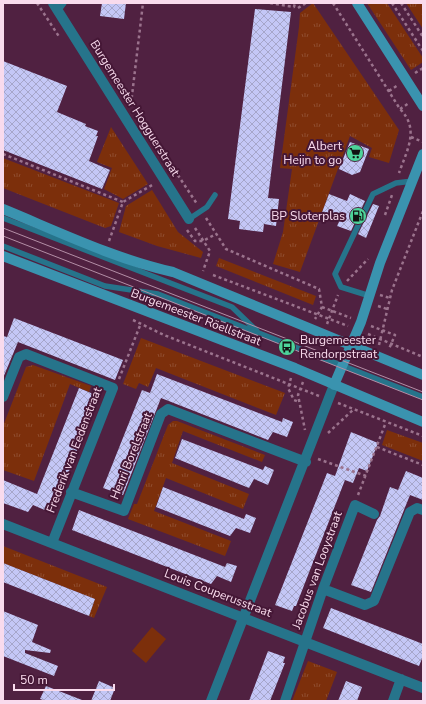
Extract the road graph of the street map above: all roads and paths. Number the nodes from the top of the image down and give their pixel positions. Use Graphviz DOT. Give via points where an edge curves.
graph roads {
  1 [pos="143,3"];
  2 [pos="270,3"];
  3 [pos="295,3"];
  4 [pos="306,3"];
  5 [pos="333,3"];
  6 [pos="358,3"];
  7 [pos="392,3"];
  8 [pos="401,3"];
  9 [pos="58,6"];
  10 [pos="298,8"];
  11 [pos="423,37"];
  12 [pos="423,51"];
  13 [pos="423,106"];
  14 [pos="135,110"];
  15 [pos="412,137"];
  16 [pos="156,142"];
  17 [pos="423,142"];
  18 [pos="3,154"];
  19 [pos="423,154"];
  20 [pos="413,181"];
  21 [pos="396,183"];
  22 [pos="154,184"];
  23 [pos="215,195"];
  24 [pos="123,202"];
  25 [pos="3,210"];
  26 [pos="201,211"];
  27 [pos="423,211"];
  28 [pos="3,218"];
  29 [pos="190,219"];
  30 [pos="384,219"];
  31 [pos="109,241"];
  32 [pos="3,246"];
  33 [pos="371,254"];
  34 [pos="3,256"];
  35 [pos="203,271"];
  36 [pos="341,287"];
  37 [pos="370,296"];
  38 [pos="322,307"];
  39 [pos="332,311"];
  40 [pos="128,317"];
  41 [pos="141,323"];
  42 [pos="383,331"];
  43 [pos="257,332"];
  44 [pos="392,344"];
  45 [pos="351,345"];
  46 [pos="423,357"];
  47 [pos="342,365"];
  48 [pos="423,375"];
  49 [pos="288,384"];
  50 [pos="334,385"];
  51 [pos="113,388"];
  52 [pos="300,388"];
  53 [pos="3,397"];
  54 [pos="423,397"];
  55 [pos="329,399"];
  56 [pos="299,402"];
  57 [pos="386,422"];
  58 [pos="423,422"];
  59 [pos="423,436"];
  60 [pos="377,447"];
  61 [pos="308,456"];
  62 [pos="423,465"];
  63 [pos="366,476"];
  64 [pos="71,492"];
  65 [pos="355,505"];
  66 [pos="423,510"];
  67 [pos="374,514"];
  68 [pos="3,524"];
  69 [pos="52,543"];
  70 [pos="323,589"];
  71 [pos="244,618"];
  72 [pos="305,641"];
  73 [pos="401,679"];
  74 [pos="423,688"];
  75 [pos="211,701"];
  76 [pos="285,701"];
  77 [pos="393,701"];
  1 -- 14 [label="path" via="130,104"];
  2 -- 3 [label="path" via="294,7"];
  4 -- 10 [label="path"];
  5 -- 15 [label="path" via="400,109 407,116"];
  6 -- 13 [label="main road"];
  7 -- 12 [label="path"];
  8 -- 11 [label="path"];
  9 -- 29 [label="street, Burgemeester Hogguerstraat"];
  15 -- 17 [label="path"];
  15 -- 21 [label="path"];
  16 -- 26 [label="path"];
  18 -- 24 [label="path"];
  19 -- 20 [label="main road"];
  20 -- 21 [label="lane"];
  20 -- 37 [label="main road" via="380,263"];
  21 -- 30 [label="path"];
  21 -- 36 [label="lane" via="373,194 335,274"];
  22 -- 24 [label="path"];
  23 -- 26 [label="lane"];
  24 -- 31 [label="path"];
  25 -- 45 [label="main road" via="123,257 180,275"];
  26 -- 29 [label="lane"];
  26 -- 38 [label="path" via="226,249 319,289"];
  27 -- 42 [label="path" via="392,290"];
  28 -- 43 [label="lane, Burgemeester Röellstraat" via="232,307"];
  29 -- 35 [label="path" via="210,251"];
  32 -- 43 [label="lane, Burgemeester Röellstraat" via="105,286 158,294"];
  33 -- 36 [label="path"];
  34 -- 50 [label="main road, Burgemeester Röellstraat"];
  36 -- 37 [label="lane"];
  36 -- 39 [label="path"];
  37 -- 45 [label="main road"];
  40 -- 41 [label="path"];
  41 -- 49 [label="path" via="164,335"];
  41 -- 51 [label="path" via="117,384"];
  43 -- 47 [label="lane, Burgemeester Röellstraat"];
  44 -- 46 [label="path"];
  45 -- 47 [label="main road"];
  45 -- 48 [label="main road"];
  47 -- 50 [label="main road"];
  47 -- 54 [label="lane, Burgemeester Röellstraat"];
  49 -- 52 [label="path"];
  49 -- 56 [label="path" via="294,400"];
  50 -- 55 [label="street"];
  50 -- 58 [label="main road, Burgemeester Röellstraat"];
  51 -- 53 [label="street, Frederik van Eedenstraat" via="26,354 19,357"];
  51 -- 64 [label="street, Frederik van Eedenstraat"];
  52 -- 55 [label="path"];
  52 -- 56 [label="path"];
  55 -- 57 [label="path"];
  55 -- 61 [label="street"];
  56 -- 61 [label="path"];
  57 -- 59 [label="path"];
  57 -- 60 [label="path"];
  60 -- 62 [label="path"];
  60 -- 63 [label="path"];
  61 -- 63 [label="path"];
  61 -- 64 [label="street, Henri Borelstraat" via="168,409 161,414 124,511"];
  61 -- 71 [label="street"];
  63 -- 65 [label="path"];
  64 -- 69 [label="street, Frederik van Eedenstraat"];
  65 -- 67 [label="street, Jacobus van Looystraat"];
  65 -- 70 [label="street, Jacobus van Looystraat"];
  66 -- 70 [label="street" via="417,508 410,512 374,601 366,605"];
  68 -- 69 [label="street, Louis Couperusstraat"];
  69 -- 71 [label="street, Louis Couperusstraat"];
  70 -- 72 [label="street, Jacobus van Looystraat"];
  71 -- 72 [label="street, Louis Couperusstraat"];
  71 -- 75 [label="street"];
  72 -- 73 [label="street, Louis Couperusstraat"];
  72 -- 76 [label="street, Jacobus van Looystraat"];
  73 -- 74 [label="street, Louis Couperusstraat"];
  73 -- 77 [label="street"];
}
